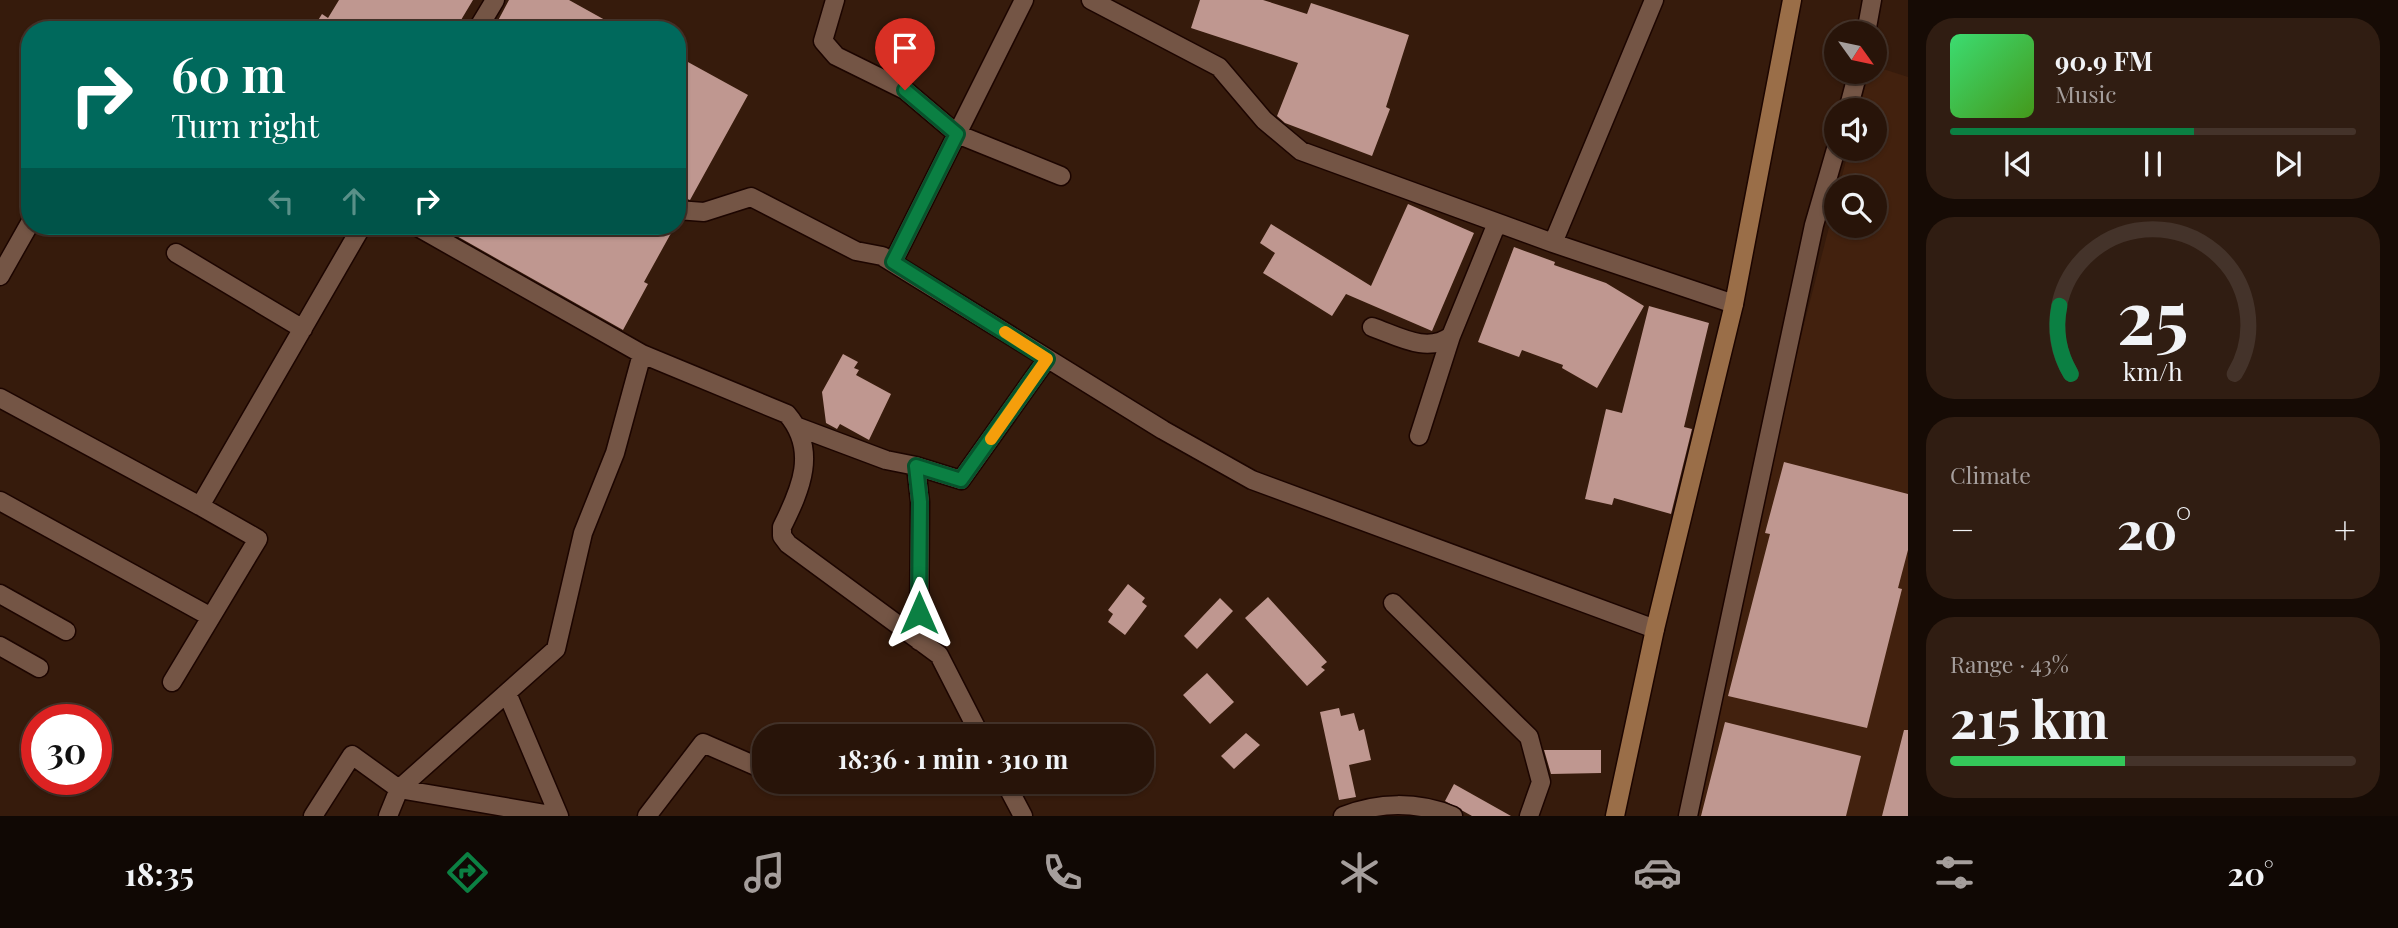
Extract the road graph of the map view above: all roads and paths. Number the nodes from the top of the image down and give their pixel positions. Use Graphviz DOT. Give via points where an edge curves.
graph roads {
  1 [pos="495,0"];
  2 [pos="835,0"];
  3 [pos="1024,0"];
  4 [pos="1091,0"];
  5 [pos="1654,0"];
  6 [pos="1792,0"];
  7 [pos="1872,0"];
  8 [pos="482,21"];
  9 [pos="1868,21"];
  10 [pos="957,134"];
  11 [pos="1833,161"];
  12 [pos="1061,176"];
  13 [pos="686,211"];
  14 [pos="1497,223"];
  15 [pos="23,235"];
  16 [pos="357,235"];
  17 [pos="432,235"];
  18 [pos="1553,243"];
  19 [pos="176,253"];
  20 [pos="893,262"];
  21 [pos="0,276"];
  22 [pos="1734,304"];
  23 [pos="1372,327"];
  24 [pos="303,329"];
  25 [pos="1451,336"];
  26 [pos="642,354"];
  27 [pos="1047,359"];
  28 [pos="0,398"];
  29 [pos="798,427"];
  30 [pos="1419,436"];
  31 [pos="916,466"];
  32 [pos="0,501"];
  33 [pos="200,506"];
  34 [pos="0,594"];
  35 [pos="1393,603"];
  36 [pos="211,617"];
  37 [pos="1655,628"];
  38 [pos="66,631"];
  39 [pos="919,641"];
  40 [pos="2,650"];
  41 [pos="39,668"];
  42 [pos="172,682"];
  43 [pos="508,693"];
  44 [pos="974,724"];
  45 [pos="752,764"];
  46 [pos="399,789"];
  47 [pos="1011,794"];
  48 [pos="537,813"];
  49 [pos="313,816"];
  50 [pos="388,816"];
  51 [pos="558,816"];
  52 [pos="648,816"];
  53 [pos="1023,816"];
  54 [pos="1343,816"];
  55 [pos="1453,816"];
  56 [pos="1529,816"];
  57 [pos="1615,816"];
  58 [pos="1688,816"];
  1 -- 8 [label="street"];
  2 -- 10 [label="street" via="823,41 836,56 905,90"];
  3 -- 10 [label="street"];
  4 -- 14 [label="street" via="1219,67 1264,120 1301,151"];
  5 -- 18 [label="street"];
  6 -- 22 [label="street"];
  7 -- 9 [label="street"];
  10 -- 12 [label="street"];
  10 -- 20 [label="street"];
  11 -- 58 [label="street" via="1806,263"];
  13 -- 20 [label="street" via="704,212 751,197 856,251"];
  14 -- 18 [label="street"];
  14 -- 25 [label="street"];
  15 -- 21 [label="street"];
  16 -- 24 [label="street"];
  17 -- 26 [label="street"];
  18 -- 22 [label="street"];
  19 -- 24 [label="street"];
  20 -- 27 [label="street"];
  22 -- 37 [label="street"];
  23 -- 25 [label="street" via="1429,345 1439,345"];
  24 -- 33 [label="street"];
  25 -- 30 [label="street"];
  26 -- 29 [label="street" via="774,407"];
  26 -- 43 [label="street" via="615,453 583,533 556,649"];
  27 -- 31 [label="street" via="961,480"];
  27 -- 37 [label="street" via="1252,480"];
  28 -- 33 [label="street"];
  29 -- 31 [label="street" via="886,460"];
  29 -- 39 [label="street" via="806,450 804,474 782,536"];
  31 -- 39 [label="street"];
  32 -- 36 [label="street"];
  33 -- 36 [label="street" via="258,539"];
  34 -- 38 [label="street"];
  35 -- 56 [label="street" via="1529,737 1541,782"];
  36 -- 42 [label="street"];
  37 -- 57 [label="street"];
  39 -- 44 [label="street" via="939,655"];
  40 -- 41 [label="street"];
  43 -- 46 [label="street"];
  43 -- 51 [label="street"];
  45 -- 52 [label="street" via="703,743"];
  46 -- 48 [label="street"];
  46 -- 49 [label="street" via="352,755"];
  46 -- 50 [label="street"];
  47 -- 53 [label="street"];
  48 -- 51 [label="street"];
  54 -- 55 [label="street" via="1371,805 1433,808"];
}
